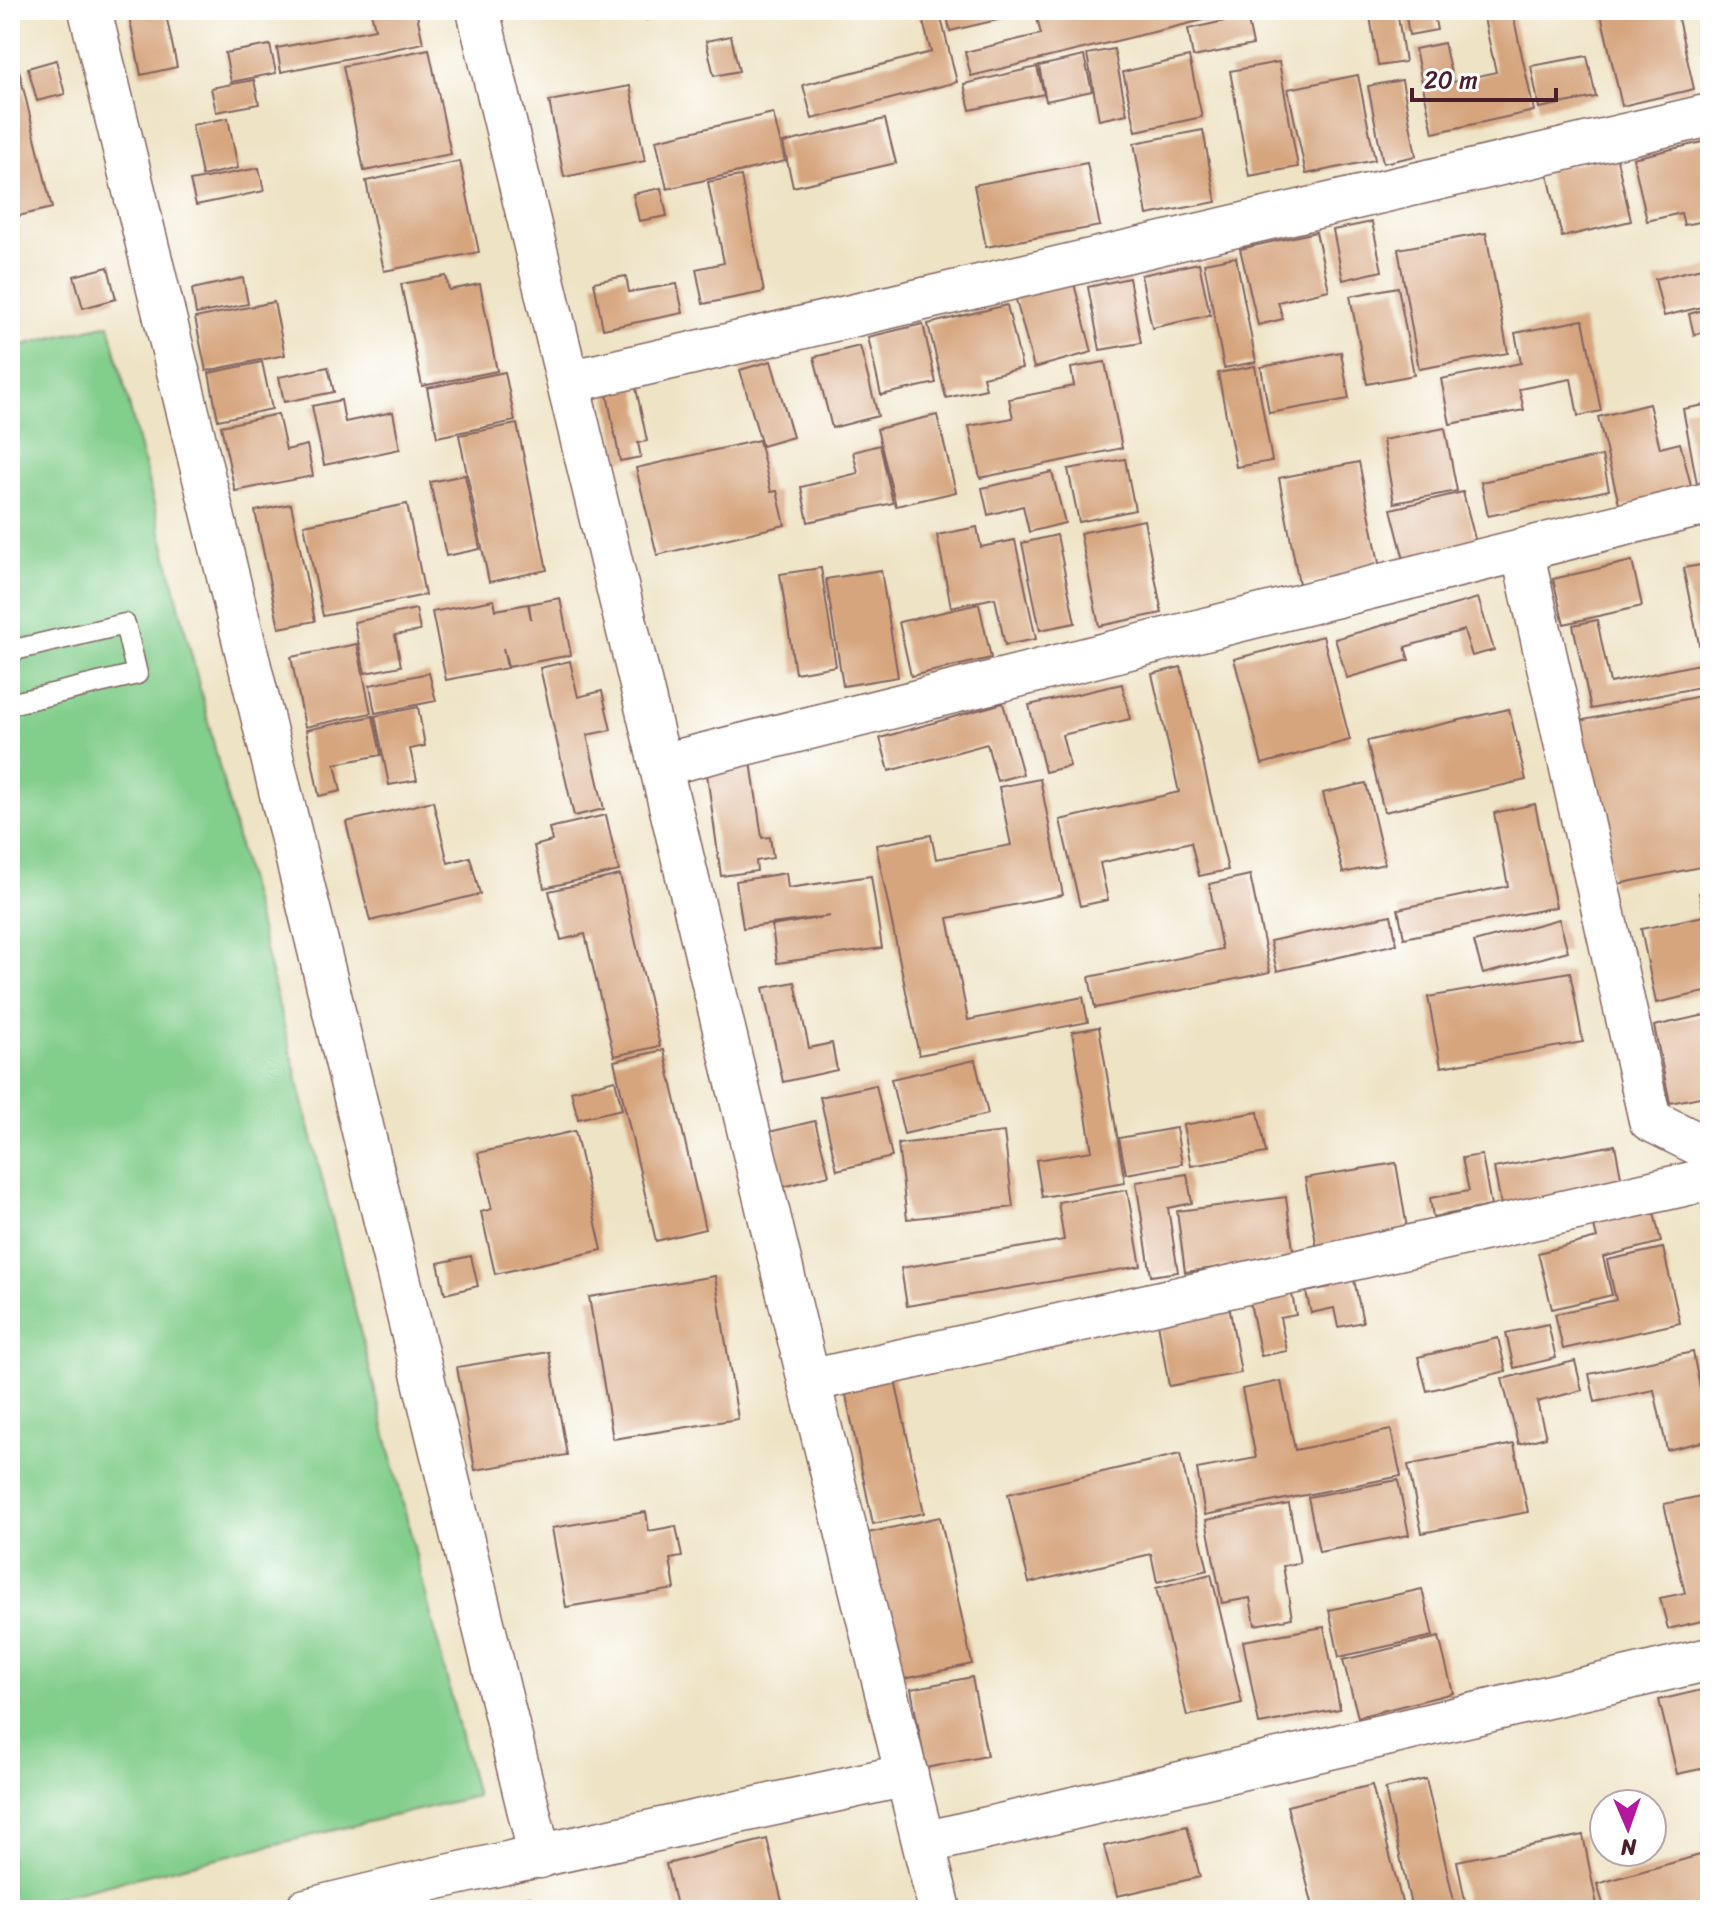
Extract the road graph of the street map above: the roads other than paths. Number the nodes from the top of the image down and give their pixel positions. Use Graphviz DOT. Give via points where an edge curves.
graph roads {
  1 [pos="90,10"];
  2 [pos="478,10"];
  3 [pos="1710,115"];
  4 [pos="569,382"];
  5 [pos="1710,503"];
  6 [pos="1522,550"];
  7 [pos="10,651"];
  8 [pos="10,704"];
  9 [pos="661,765"];
  10 [pos="1710,1158"];
  11 [pos="809,1381"];
  12 [pos="1710,1659"];
  13 [pos="907,1775"];
  14 [pos="924,1843"];
  15 [pos="540,1857"];
  16 [pos="442,1894"];
  17 [pos="306,1910"];
  18 [pos="940,1910"];
  1 -- 15 [label="street"];
  2 -- 4 [label="street"];
  3 -- 4 [label="street"];
  4 -- 9 [label="street"];
  5 -- 6 [label="street"];
  6 -- 9 [label="street"];
  6 -- 10 [label="street" via="1650,1120"];
  7 -- 8 [label="lane" via="125,624 137,674"];
  9 -- 11 [label="street"];
  10 -- 11 [label="street"];
  11 -- 13 [label="street"];
  12 -- 14 [label="street"];
  13 -- 14 [label="street"];
  13 -- 15 [label="street"];
  14 -- 18 [label="street"];
  15 -- 16 [label="street"];
  16 -- 17 [label="street"];
}
